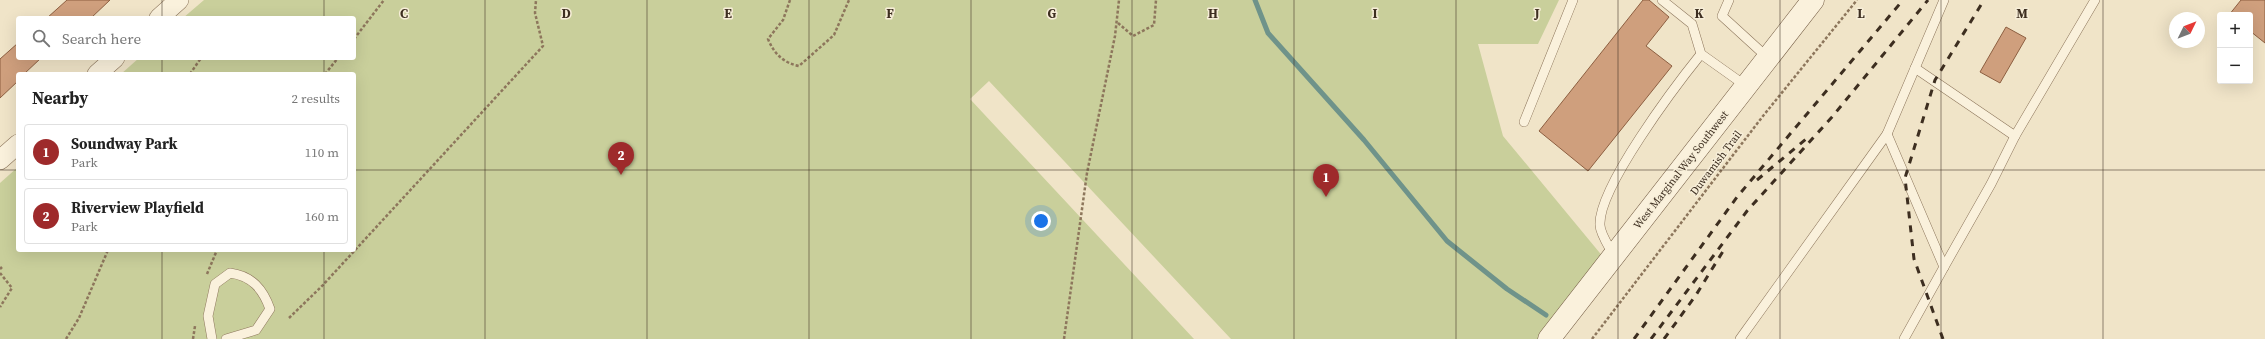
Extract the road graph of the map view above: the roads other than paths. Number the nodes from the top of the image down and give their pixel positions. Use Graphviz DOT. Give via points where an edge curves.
graph roads {
  1 [pos="179,0"];
  2 [pos="1574,0"];
  3 [pos="1662,0"];
  4 [pos="1730,0"];
  5 [pos="1814,0"];
  6 [pos="1944,0"];
  7 [pos="2095,0"];
  8 [pos="161,16"];
  9 [pos="1701,54"];
  10 [pos="1768,58"];
  11 [pos="113,60"];
  12 [pos="1915,68"];
  13 [pos="99,72"];
  14 [pos="1747,87"];
  15 [pos="1524,122"];
  16 [pos="1888,134"];
  17 [pos="2015,136"];
  18 [pos="16,146"];
  19 [pos="0,160"];
  20 [pos="1614,256"];
  21 [pos="1944,267"];
  22 [pos="212,339"];
  23 [pos="226,339"];
  24 [pos="1548,339"];
  25 [pos="1740,339"];
  26 [pos="1904,339"];
  1 -- 8 [label="street"];
  2 -- 15 [label="lane"];
  3 -- 9 [label="lane" via="1692,24"];
  4 -- 10 [label="lane" via="1722,16"];
  5 -- 10 [label="main road, West Marginal Way Southwest"];
  6 -- 12 [label="lane"];
  7 -- 17 [label="lane"];
  9 -- 14 [label="lane"];
  9 -- 20 [label="lane" via="1625,161 1606,200 1599,226"];
  10 -- 14 [label="main road, West Marginal Way Southwest"];
  11 -- 13 [label="street"];
  12 -- 16 [label="lane"];
  12 -- 17 [label="lane"];
  14 -- 20 [label="main road, West Marginal Way Southwest"];
  16 -- 21 [label="lane"];
  16 -- 25 [label="lane"];
  17 -- 21 [label="lane"];
  18 -- 19 [label="street"];
  20 -- 24 [label="main road, West Marginal Way Southwest"];
  21 -- 26 [label="lane"];
  22 -- 23 [label="lane" via="208,316 215,284 230,273 242,275 264,292 270,309 256,330"];
}
